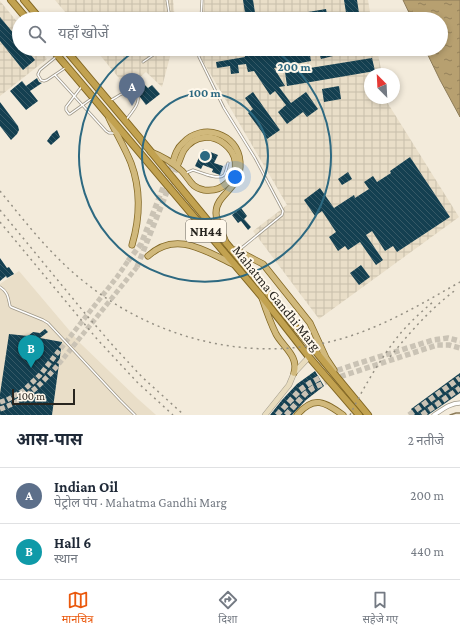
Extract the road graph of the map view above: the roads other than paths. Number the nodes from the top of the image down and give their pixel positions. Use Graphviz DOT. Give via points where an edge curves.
graph roads {
  1 [pos="11,0"];
  2 [pos="167,0"];
  3 [pos="202,0"];
  4 [pos="26,2"];
  5 [pos="20,11"];
  6 [pos="34,12"];
  7 [pos="169,12"];
  8 [pos="201,12"];
  9 [pos="58,56"];
  10 [pos="71,56"];
  11 [pos="152,56"];
  12 [pos="199,56"];
  13 [pos="143,62"];
  14 [pos="67,67"];
  15 [pos="55,75"];
  16 [pos="82,85"];
  17 [pos="74,96"];
  18 [pos="93,98"];
  19 [pos="109,101"];
  20 [pos="83,106"];
  21 [pos="106,114"];
  22 [pos="125,120"];
  23 [pos="116,134"];
  24 [pos="151,152"];
  25 [pos="228,163"];
  26 [pos="184,174"];
  27 [pos="226,243"];
  28 [pos="132,245"];
  29 [pos="231,249"];
  30 [pos="238,251"];
  31 [pos="148,256"];
  32 [pos="233,264"];
  33 [pos="0,287"];
  34 [pos="262,297"];
  35 [pos="309,357"];
  36 [pos="294,372"];
  37 [pos="340,381"];
  38 [pos="460,403"];
  39 [pos="135,415"];
  40 [pos="265,415"];
  41 [pos="297,415"];
  42 [pos="344,415"];
  43 [pos="359,415"];
  44 [pos="368,415"];
  45 [pos="434,415"];
  1 -- 5 [label="highway"];
  2 -- 7 [label="lane"];
  3 -- 8 [label="lane"];
  4 -- 5 [label="highway"];
  4 -- 6 [label="highway"];
  9 -- 14 [label="highway, Mahatma Gandhi Marg / NH44"];
  9 -- 15 [label="lane" via="38,74 44,81"];
  10 -- 19 [label="highway, Mahatma Gandhi Marg / NH44"];
  11 -- 13 [label="lane"];
  12 -- 30 [label="lane" via="224,108 255,158 283,211 282,215"];
  14 -- 15 [label="lane"];
  14 -- 16 [label="highway, Mahatma Gandhi Marg / NH44"];
  15 -- 17 [label="lane"];
  16 -- 17 [label="lane"];
  16 -- 18 [label="highway, Mahatma Gandhi Marg / NH44"];
  17 -- 20 [label="lane"];
  17 -- 20 [label="lane" via="65,108 69,114"];
  18 -- 20 [label="lane"];
  18 -- 21 [label="highway, Mahatma Gandhi Marg / NH44"];
  19 -- 22 [label="highway, Mahatma Gandhi Marg / NH44"];
  19 -- 22 [label="lane" via="129,91 137,96 137,104"];
  20 -- 23 [label="lane" via="106,132"];
  21 -- 23 [label="main road"];
  21 -- 32 [label="highway, Mahatma Gandhi Marg / NH44"];
  22 -- 24 [label="highway, Mahatma Gandhi Marg / NH44"];
  23 -- 28 [label="main road" via="130,162 138,193 138,219"];
  24 -- 26 [label="main road" via="164,157"];
  24 -- 27 [label="highway, Mahatma Gandhi Marg / NH44"];
  25 -- 26 [label="lane" via="225,174 221,177 193,170"];
  26 -- 27 [label="main road" via="198,188 209,190 223,186 235,167 234,156 228,146 213,138 197,140 187,146 176,163 176,152 190,136 217,133 235,146 240,158 240,172 234,185 218,203 216,213"];
  27 -- 29 [label="highway, Mahatma Gandhi Marg / NH44"];
  29 -- 30 [label="main road"];
  29 -- 37 [label="highway, Mahatma Gandhi Marg"];
  30 -- 37 [label="main road" via="263,264 310,323"];
  31 -- 32 [label="main road" via="164,245 184,243"];
  32 -- 34 [label="highway, Mahatma Gandhi Marg / NH44"];
  33 -- 39 [label="lane" via="6,292 11,307 48,323"];
  34 -- 35 [label="highway, Mahatma Gandhi Marg / NH44"];
  34 -- 36 [label="main road" via="277,336 294,358"];
  35 -- 36 [label="main road"];
  35 -- 43 [label="highway, Mahatma Gandhi Marg / NH44"];
  36 -- 40 [label="main road" via="289,385"];
  37 -- 44 [label="highway, Mahatma Gandhi Marg"];
  38 -- 45 [label="street" via="450,405"];
  41 -- 42 [label="main road" via="305,406 322,403"];
}
